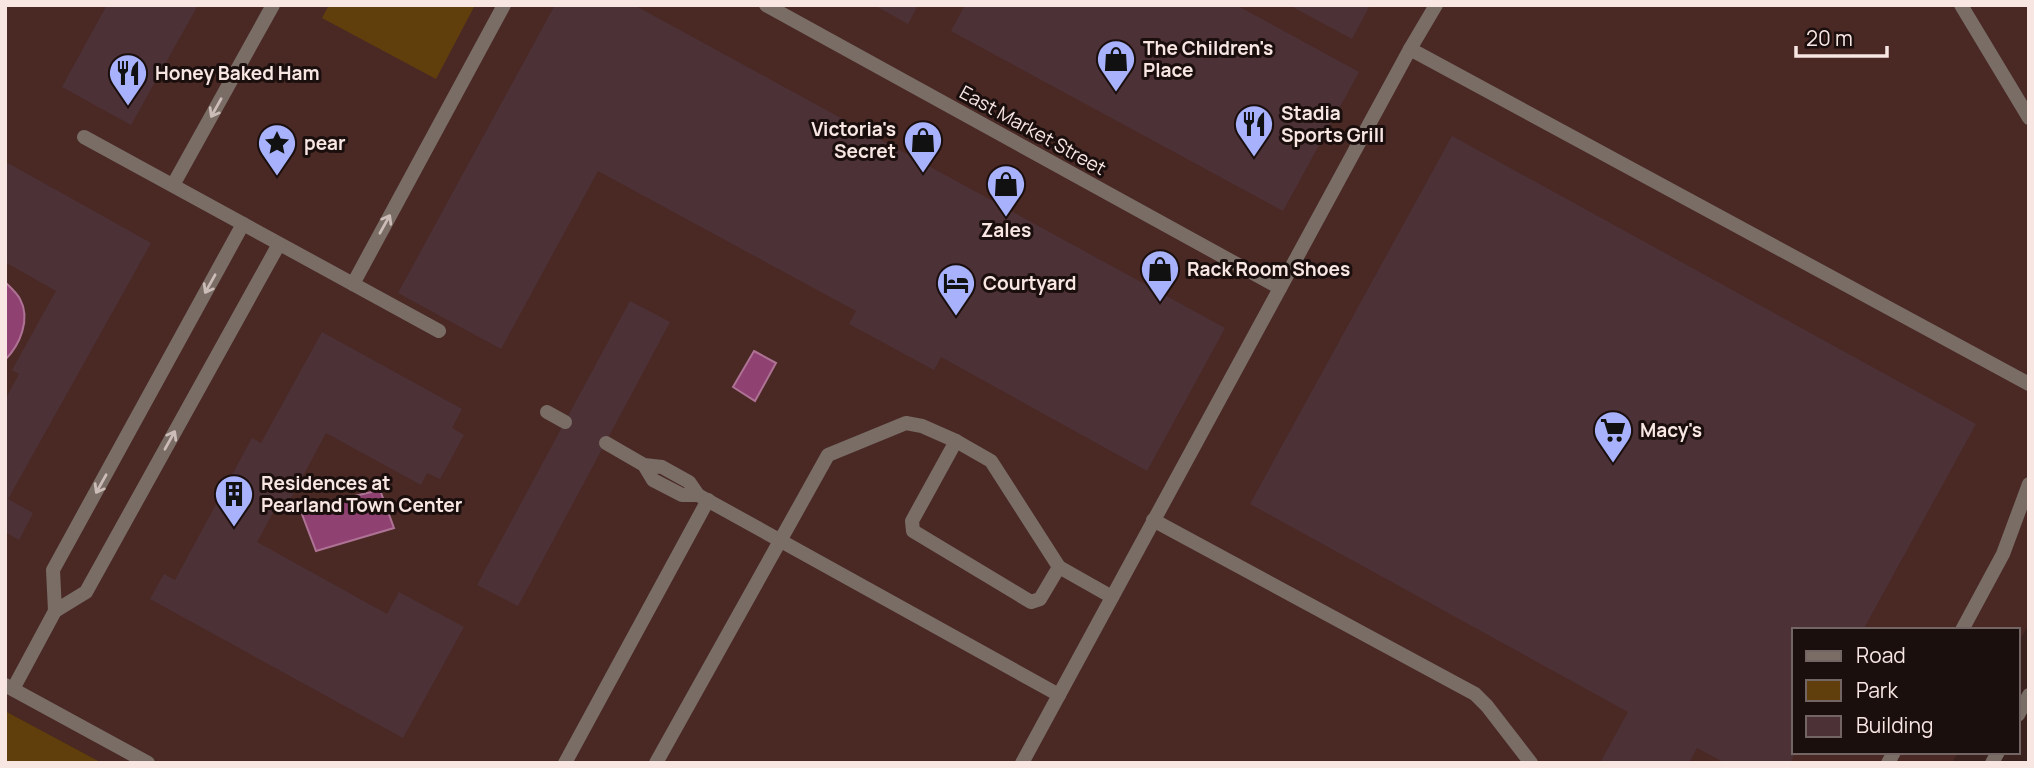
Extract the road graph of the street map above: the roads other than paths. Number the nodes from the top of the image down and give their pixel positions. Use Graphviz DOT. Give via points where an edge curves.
graph roads {
  1 [pos="272,5"];
  2 [pos="504,5"];
  3 [pos="766,5"];
  4 [pos="1436,5"];
  5 [pos="1961,5"];
  6 [pos="1410,49"];
  7 [pos="2024,99"];
  8 [pos="2029,118"];
  9 [pos="84,137"];
  10 [pos="173,185"];
  11 [pos="243,224"];
  12 [pos="279,244"];
  13 [pos="353,284"];
  14 [pos="1280,288"];
  15 [pos="439,331"];
  16 [pos="2029,384"];
  17 [pos="547,412"];
  18 [pos="565,422"];
  19 [pos="956,441"];
  20 [pos="606,443"];
  21 [pos="2029,484"];
  22 [pos="703,498"];
  23 [pos="1153,520"];
  24 [pos="780,541"];
  25 [pos="1059,567"];
  26 [pos="1112,597"];
  27 [pos="55,611"];
  28 [pos="1963,628"];
  29 [pos="9,687"];
  30 [pos="1059,695"];
  31 [pos="2029,695"];
  32 [pos="2020,711"];
  33 [pos="148,763"];
  34 [pos="565,763"];
  35 [pos="656,763"];
  36 [pos="1022,763"];
  37 [pos="1531,763"];
  1 -- 10 [label="street, one-way"];
  13 -- 2 [label="street, one-way"];
  3 -- 14 [label="street, East Market Street"];
  4 -- 6 [label="street"];
  5 -- 7 [label="street"];
  6 -- 14 [label="street"];
  6 -- 16 [label="street"];
  7 -- 8 [label="street"];
  9 -- 10 [label="street"];
  10 -- 11 [label="street"];
  11 -- 12 [label="street"];
  11 -- 27 [label="street, one-way" via="54,570"];
  12 -- 13 [label="street"];
  27 -- 12 [label="street, one-way" via="86,592"];
  13 -- 15 [label="street"];
  14 -- 23 [label="street"];
  17 -- 18 [label="street"];
  19 -- 24 [label="street" via="906,423 828,455"];
  19 -- 25 [label="street" via="991,461"];
  19 -- 25 [label="street" via="912,522 913,531 1031,603 1040,600"];
  20 -- 22 [label="street" via="644,464 653,480 682,495"];
  21 -- 28 [label="street" via="2003,554"];
  22 -- 24 [label="street"];
  22 -- 34 [label="street"];
  23 -- 26 [label="street"];
  23 -- 37 [label="street" via="1475,694"];
  24 -- 30 [label="street"];
  24 -- 35 [label="street"];
  25 -- 26 [label="street"];
  26 -- 30 [label="street"];
  27 -- 29 [label="street"];
  29 -- 33 [label="street"];
  30 -- 36 [label="street"];
  31 -- 32 [label="street"];
}
